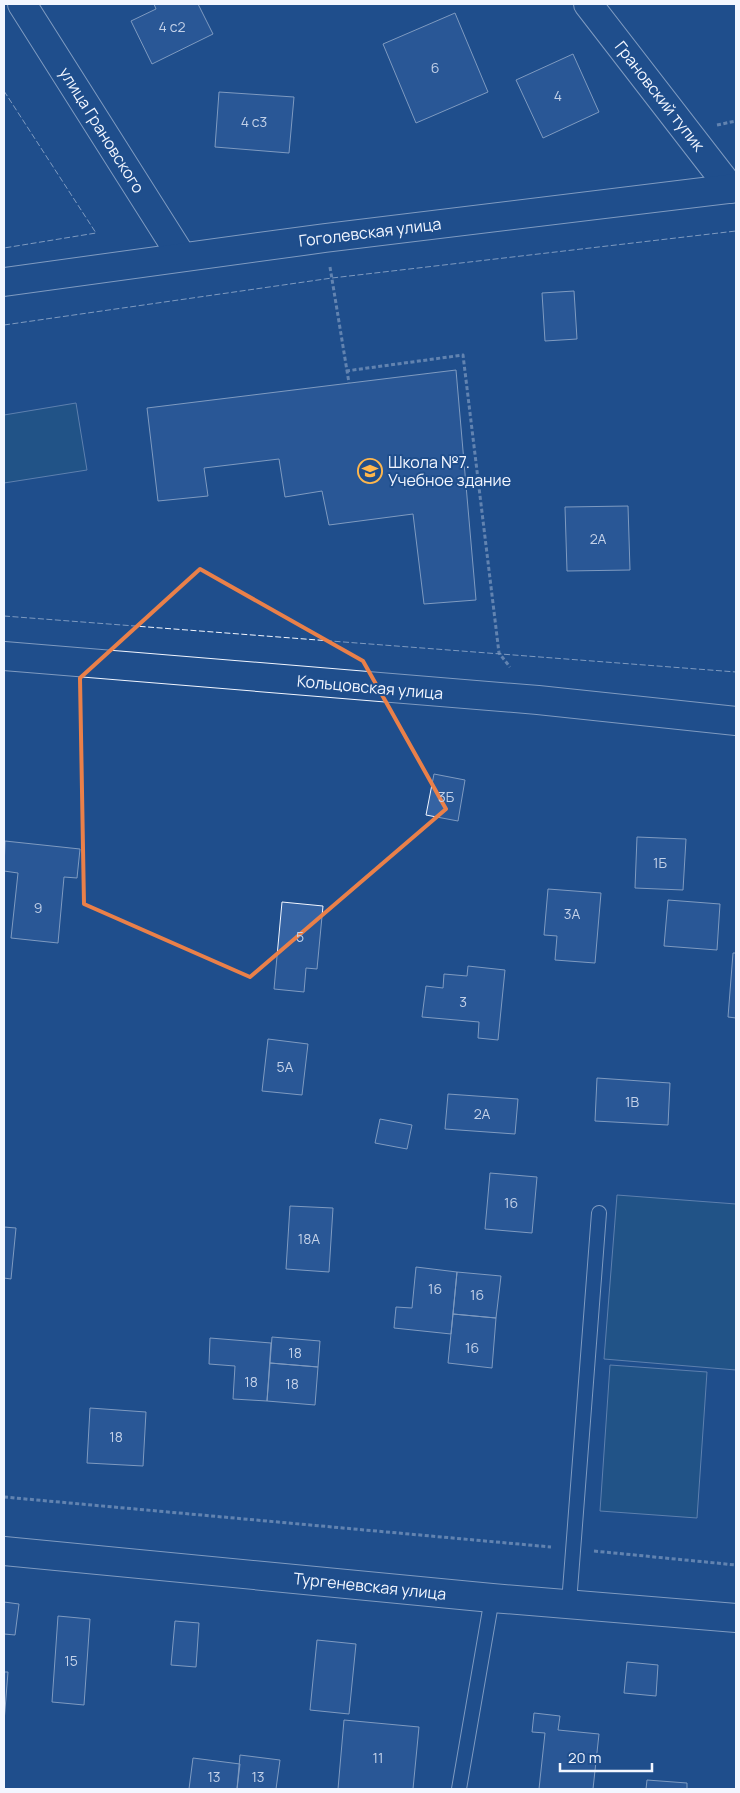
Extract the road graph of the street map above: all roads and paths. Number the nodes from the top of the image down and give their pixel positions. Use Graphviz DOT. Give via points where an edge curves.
graph roads {
  1 [pos="22,4"];
  2 [pos="588,4"];
  3 [pos="734,188"];
  4 [pos="182,257"];
  5 [pos="328,260"];
  6 [pos="4,282"];
  7 [pos="346,371"];
  8 [pos="349,383"];
  9 [pos="4,656"];
  10 [pos="538,700"];
  11 [pos="736,721"];
  12 [pos="599,1212"];
  13 [pos="4,1497"];
  14 [pos="573,1549"];
  15 [pos="4,1551"];
  16 [pos="736,1565"];
  17 [pos="492,1598"];
  18 [pos="569,1603"];
  19 [pos="736,1618"];
  20 [pos="459,1789"];
  1 -- 4 [label="street, улица Грановского"];
  2 -- 3 [label="street, Грановский тупик"];
  3 -- 4 [label="street, Гоголевская улица"];
  4 -- 6 [label="street, Гоголевская улица"];
  5 -- 7 [label="path"];
  7 -- 8 [label="path"];
  7 -- 10 [label="path" via="463,355 499,653"];
  9 -- 10 [label="street, Кольцовская улица"];
  10 -- 11 [label="street, Кольцовская улица"];
  12 -- 14 [label="lane"];
  13 -- 14 [label="path"];
  14 -- 16 [label="path"];
  14 -- 18 [label="lane"];
  15 -- 17 [label="street, Тургеневская улица"];
  17 -- 18 [label="street, Тургеневская улица"];
  17 -- 20 [label="lane"];
  18 -- 19 [label="street, Тургеневская улица"];
}
